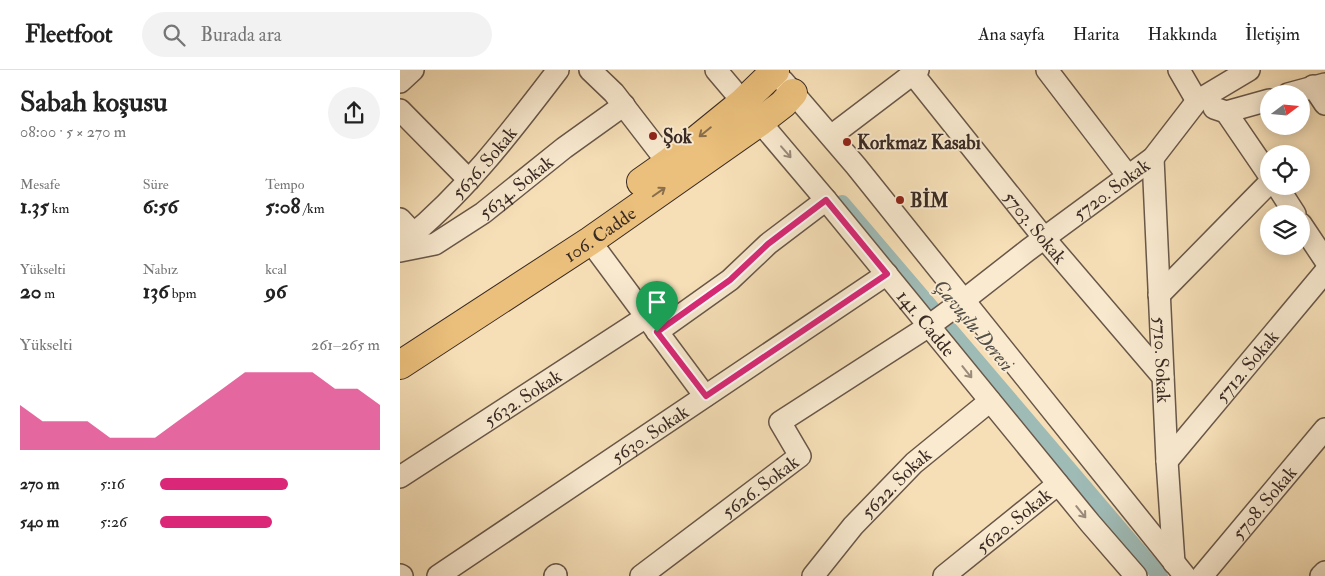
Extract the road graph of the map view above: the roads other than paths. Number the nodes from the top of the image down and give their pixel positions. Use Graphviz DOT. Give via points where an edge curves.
graph roads {
  1 [pos="413,70"];
  2 [pos="558,70"];
  3 [pos="590,70"];
  4 [pos="716,70"];
  5 [pos="1047,70"];
  6 [pos="1179,70"];
  7 [pos="1249,70"];
  8 [pos="916,72"];
  9 [pos="771,74"];
  10 [pos="400,82"];
  11 [pos="1319,85"];
  12 [pos="788,98"];
  13 [pos="1197,101"];
  14 [pos="1260,103"];
  15 [pos="1325,104"];
  16 [pos="624,105"];
  17 [pos="400,110"];
  18 [pos="1226,112"];
  19 [pos="754,115"];
  20 [pos="830,136"];
  21 [pos="1153,158"];
  22 [pos="1260,162"];
  23 [pos="668,163"];
  24 [pos="1128,176"];
  25 [pos="468,180"];
  26 [pos="1260,192"];
  27 [pos="826,200"];
  28 [pos="405,233"];
  29 [pos="1044,238"];
  30 [pos="1310,238"];
  31 [pos="590,241"];
  32 [pos="400,250"];
  33 [pos="1325,260"];
  34 [pos="1325,272"];
  35 [pos="887,274"];
  36 [pos="1159,295"];
  37 [pos="963,301"];
  38 [pos="652,324"];
  39 [pos="929,325"];
  40 [pos="400,347"];
  41 [pos="400,365"];
  42 [pos="1163,377"];
  43 [pos="706,396"];
  44 [pos="990,401"];
  45 [pos="1325,429"];
  46 [pos="1167,460"];
  47 [pos="400,477"];
  48 [pos="1058,484"];
  49 [pos="1179,569"];
  50 [pos="1124,572"];
  51 [pos="1325,572"];
  52 [pos="438,576"];
  53 [pos="641,576"];
  54 [pos="813,576"];
  55 [pos="944,576"];
  56 [pos="1202,576"];
  57 [pos="1322,576"];
  1 -- 10 [label="street"];
  2 -- 25 [label="street, 5636. Sokak" via="499,147"];
  3 -- 16 [label="street"];
  4 -- 19 [label="street, 141. Cadde"];
  5 -- 24 [label="street"];
  6 -- 13 [label="street"];
  7 -- 13 [label="street, 5720. Sokak"];
  8 -- 20 [label="street"];
  8 -- 29 [label="street, 5703. Sokak"];
  9 -- 12 [label="street"];
  9 -- 19 [label="main road, 106. Cadde"];
  11 -- 15 [label="street"];
  12 -- 19 [label="main road, 106. Cadde"];
  12 -- 20 [label="street"];
  13 -- 18 [label="street"];
  13 -- 21 [label="street, 5720. Sokak"];
  14 -- 18 [label="street"];
  16 -- 23 [label="street"];
  16 -- 32 [label="street, 5634. Sokak" via="475,219 436,244"];
  17 -- 25 [label="street"];
  18 -- 22 [label="street"];
  19 -- 23 [label="main road, 106. Cadde, one-way"];
  19 -- 27 [label="street, 141. Cadde, one-way"];
  31 -- 19 [label="main road, 106. Cadde, one-way"];
  20 -- 37 [label="street"];
  21 -- 24 [label="street, 5720. Sokak"];
  21 -- 36 [label="street, 5710. Sokak"];
  23 -- 40 [label="main road, 106. Cadde"];
  24 -- 29 [label="street, 5720. Sokak"];
  25 -- 28 [label="street, 5636. Sokak" via="447,204"];
  26 -- 36 [label="street"];
  27 -- 35 [label="street, 141. Cadde"];
  27 -- 38 [label="street, 5632. Sokak" via="768,244 730,280"];
  29 -- 37 [label="street, 5720. Sokak"];
  29 -- 42 [label="street, 5703. Sokak"];
  30 -- 33 [label="street"];
  31 -- 38 [label="street"];
  31 -- 41 [label="main road, 106. Cadde"];
  34 -- 46 [label="street, 5712. Sokak"];
  35 -- 39 [label="street, 141. Cadde"];
  35 -- 43 [label="street, 5630. Sokak"];
  36 -- 42 [label="street, 5710. Sokak"];
  37 -- 39 [label="street, 5720. Sokak"];
  37 -- 49 [label="street"];
  38 -- 43 [label="street"];
  38 -- 47 [label="street, 5632. Sokak"];
  39 -- 44 [label="street, 141. Cadde, one-way"];
  39 -- 53 [label="street, 5626. Sokak" via="780,422 800,456"];
  42 -- 46 [label="street, 5710. Sokak"];
  43 -- 52 [label="street, 5630. Sokak"];
  44 -- 48 [label="street, 141. Cadde"];
  44 -- 54 [label="street, 5622. Sokak" via="914,463 853,526"];
  45 -- 56 [label="street, 5708. Sokak"];
  46 -- 49 [label="street, 5710. Sokak"];
  48 -- 50 [label="street, 141. Cadde, one-way"];
  48 -- 55 [label="street, 5620. Sokak"];
  51 -- 57 [label="street"];
}
